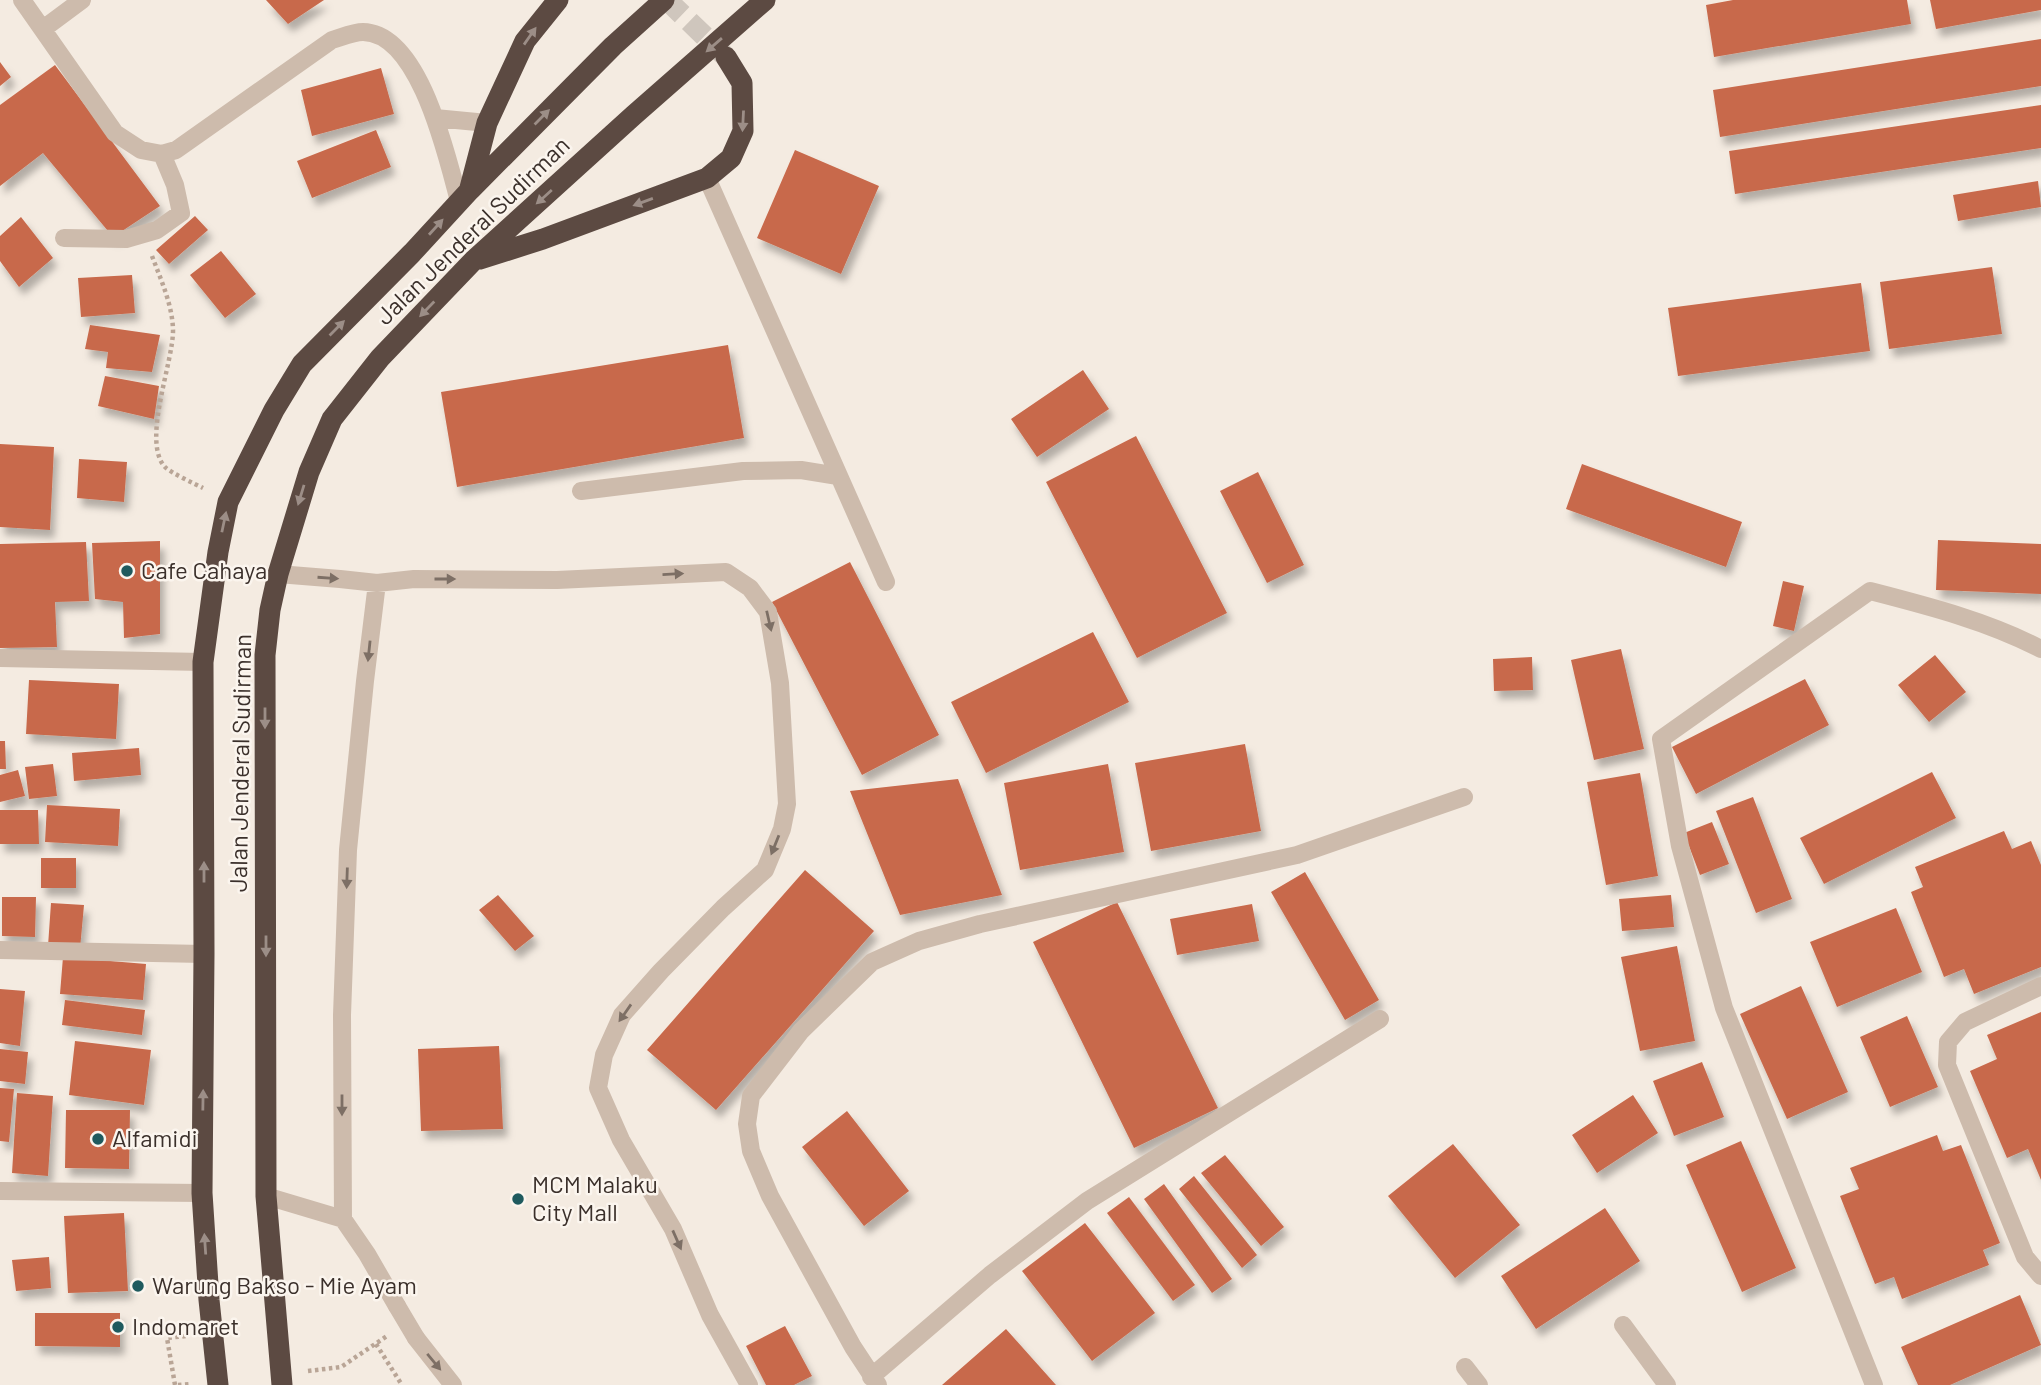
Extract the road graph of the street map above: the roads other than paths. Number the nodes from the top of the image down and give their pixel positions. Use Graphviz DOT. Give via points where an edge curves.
graph roads {
  1 [pos="22,0"];
  2 [pos="82,0"];
  3 [pos="558,0"];
  4 [pos="664,0"];
  5 [pos="765,0"];
  6 [pos="43,29"];
  7 [pos="726,57"];
  8 [pos="435,118"];
  9 [pos="487,123"];
  10 [pos="162,154"];
  11 [pos="707,178"];
  12 [pos="464,195"];
  13 [pos="64,238"];
  14 [pos="474,260"];
  15 [pos="838,476"];
  16 [pos="580,491"];
  17 [pos="278,575"];
  18 [pos="886,582"];
  19 [pos="377,583"];
  20 [pos="2041,649"];
  21 [pos="0,658"];
  22 [pos="203,662"];
  23 [pos="1464,797"];
  24 [pos="0,950"];
  25 [pos="204,954"];
  26 [pos="2041,986"];
  27 [pos="1380,1019"];
  28 [pos="0,1191"];
  29 [pos="202,1193"];
  30 [pos="266,1196"];
  31 [pos="342,1219"];
  32 [pos="2041,1276"];
  33 [pos="1623,1325"];
  34 [pos="1465,1367"];
  35 [pos="874,1381"];
  36 [pos="218,1385"];
  37 [pos="282,1385"];
  38 [pos="453,1385"];
  39 [pos="749,1385"];
  40 [pos="1479,1385"];
  41 [pos="1667,1385"];
  42 [pos="1874,1385"];
  1 -- 6 [label="street"];
  2 -- 6 [label="street"];
  9 -- 3 [label="highway, one-way" via="525,41"];
  12 -- 4 [label="highway, Jalan Jenderal Sudirman, one-way"];
  5 -- 14 [label="highway, Jalan Jenderal Sudirman, one-way"];
  6 -- 10 [label="street" via="115,133 141,150"];
  7 -- 11 [label="highway, one-way" via="742,83 743,131 731,158"];
  8 -- 9 [label="street"];
  8 -- 10 [label="street" via="416,74 394,44 362,32 332,40 176,150"];
  8 -- 12 [label="street"];
  9 -- 12 [label="highway"];
  10 -- 13 [label="street" via="181,213 157,230 126,239"];
  11 -- 14 [label="highway, one-way"];
  11 -- 15 [label="street"];
  22 -- 12 [label="highway, Jalan Jenderal Sudirman, one-way" via="228,502 274,410 302,364"];
  14 -- 17 [label="highway, Jalan Jenderal Sudirman, one-way" via="380,358 332,419 309,472"];
  15 -- 16 [label="street" via="801,470 743,471"];
  15 -- 18 [label="street"];
  17 -- 19 [label="street, one-way"];
  17 -- 30 [label="highway, Jalan Jenderal Sudirman, one-way" via="265,655"];
  19 -- 31 [label="street, one-way" via="348,850"];
  19 -- 39 [label="street, one-way" via="726,572 750,588 768,612 781,696 788,804 782,829 765,870 622,1015 604,1055 598,1088"];
  20 -- 42 [label="street" via="1951,612 1870,590 1661,738 1680,846 1724,1008"];
  21 -- 22 [label="street"];
  25 -- 22 [label="highway, Jalan Jenderal Sudirman, one-way"];
  23 -- 35 [label="street" via="1297,855 919,941 872,962 810,1022 751,1096 747,1124 751,1151 770,1196"];
  24 -- 25 [label="street"];
  29 -- 25 [label="highway, Jalan Jenderal Sudirman, one-way"];
  26 -- 32 [label="street" via="1965,1022 1948,1042 1947,1065 2025,1257"];
  27 -- 35 [label="street" via="1087,1201 990,1275"];
  28 -- 29 [label="street"];
  36 -- 29 [label="highway, Jalan Jenderal Sudirman, one-way"];
  30 -- 31 [label="street"];
  30 -- 37 [label="highway, Jalan Jenderal Sudirman"];
  31 -- 38 [label="street, one-way, bridge" via="416,1338"];
  33 -- 41 [label="street"];
  34 -- 40 [label="street"];
}
